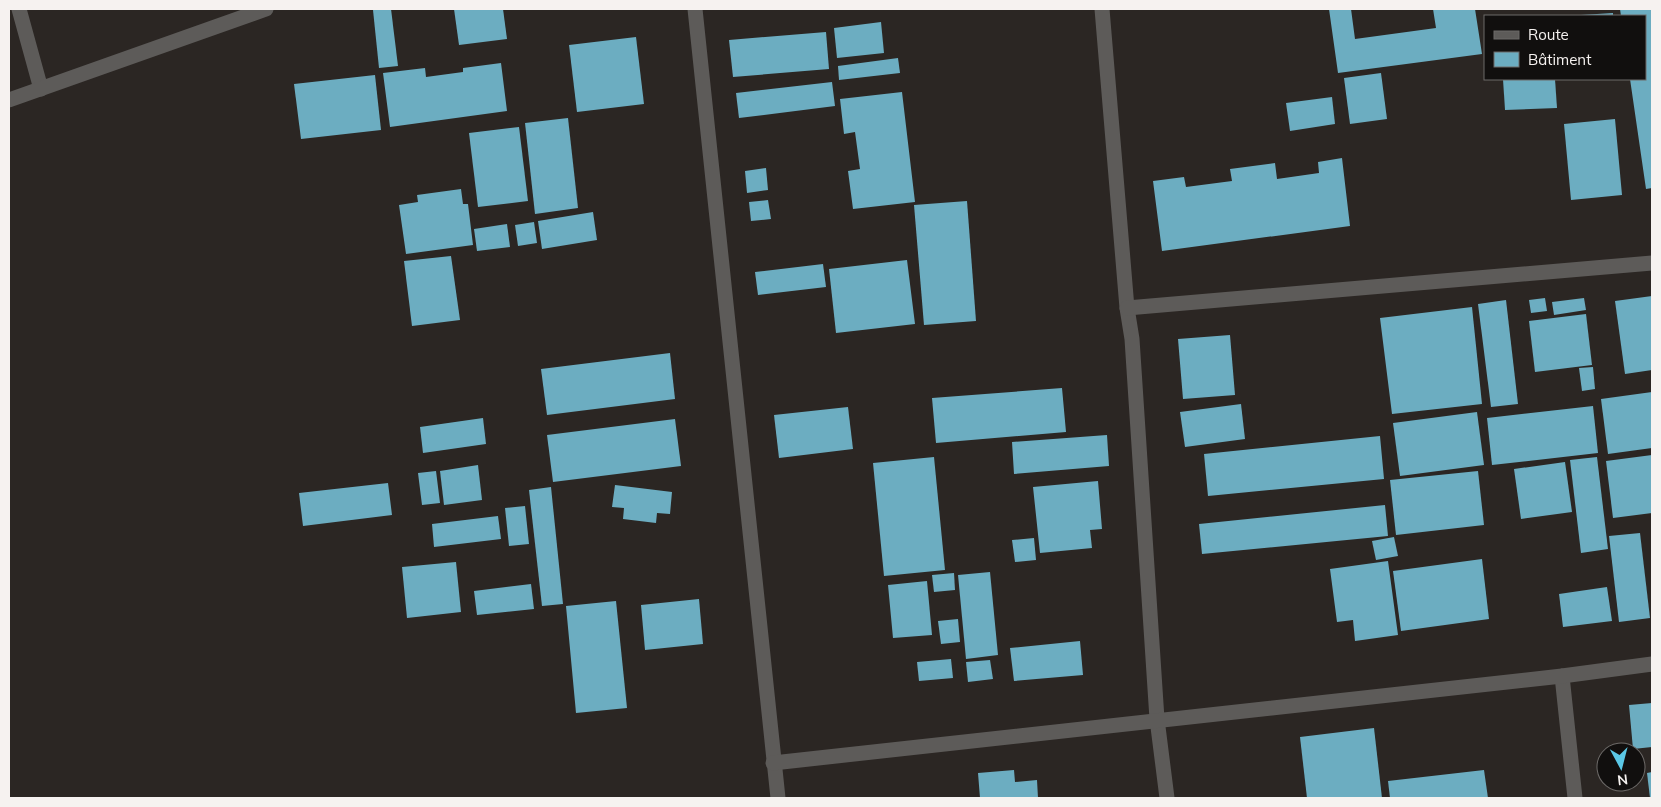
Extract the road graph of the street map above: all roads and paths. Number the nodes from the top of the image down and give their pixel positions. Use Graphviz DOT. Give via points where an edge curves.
graph roads {
  1 [pos="19,9"];
  2 [pos="266,9"];
  3 [pos="695,9"];
  4 [pos="1102,9"];
  5 [pos="41,89"];
  6 [pos="9,100"];
  7 [pos="1652,263"];
  8 [pos="1127,308"];
  9 [pos="1652,664"];
  10 [pos="1562,676"];
  11 [pos="1156,719"];
  12 [pos="773,763"];
  13 [pos="778,798"];
  14 [pos="1166,798"];
  15 [pos="1575,798"];
  1 -- 5 [label="street"];
  2 -- 5 [label="street"];
  3 -- 12 [label="street"];
  4 -- 8 [label="street"];
  5 -- 6 [label="street"];
  7 -- 8 [label="street"];
  8 -- 11 [label="street" via="1132,339"];
  9 -- 10 [label="street"];
  10 -- 11 [label="street"];
  10 -- 15 [label="street"];
  11 -- 12 [label="street"];
  11 -- 14 [label="street"];
  12 -- 13 [label="street"];
}
